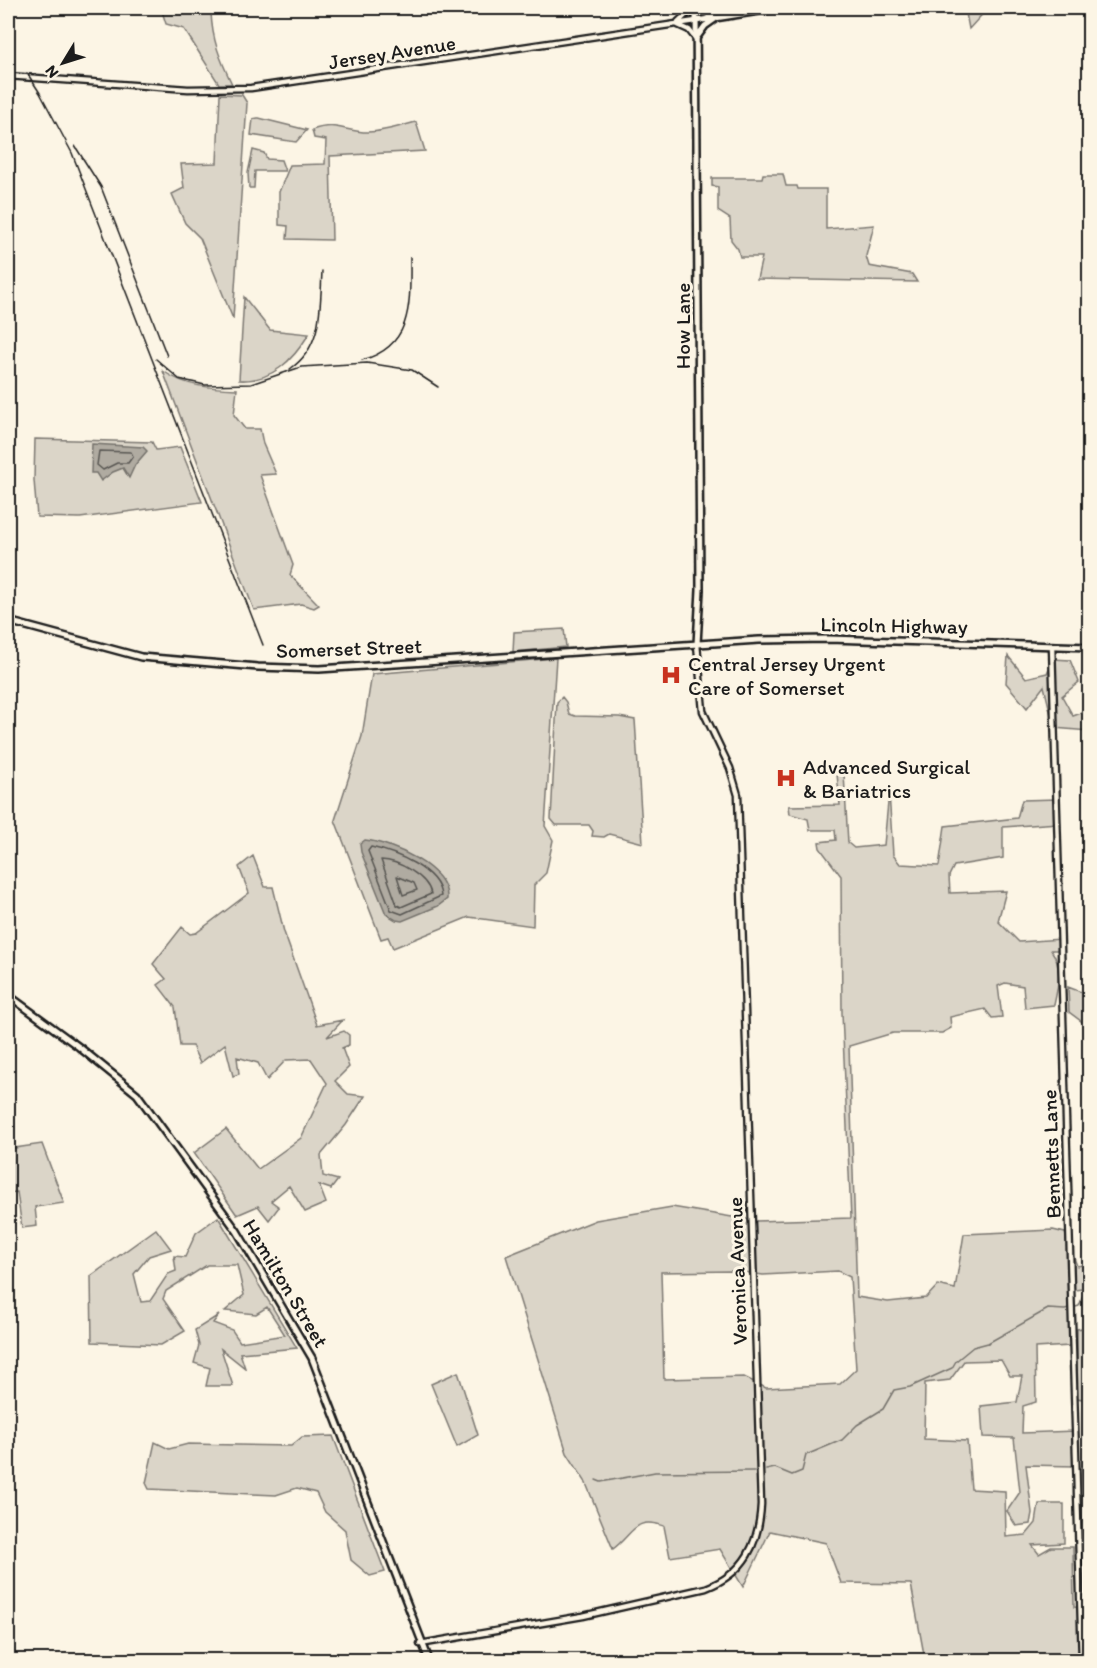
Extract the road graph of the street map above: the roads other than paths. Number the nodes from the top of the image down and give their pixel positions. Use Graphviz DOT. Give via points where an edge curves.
graph roads {
  1 [pos="696,8"];
  2 [pos="779,8"];
  3 [pos="719,17"];
  4 [pos="696,21"];
  5 [pos="675,24"];
  6 [pos="696,39"];
  7 [pos="8,76"];
  8 [pos="8,621"];
  9 [pos="697,645"];
  10 [pos="1052,646"];
  11 [pos="1089,647"];
  12 [pos="8,995"];
  13 [pos="420,1644"];
  14 [pos="429,1660"];
  15 [pos="1082,1660"];
  1 -- 3 [label="main road"];
  1 -- 4 [label="main road, How Lane"];
  1 -- 5 [label="street"];
  2 -- 3 [label="main road, Jersey Avenue"];
  3 -- 4 [label="main road, Jersey Avenue"];
  3 -- 6 [label="main road" via="705,26"];
  4 -- 5 [label="street, Jersey Avenue"];
  4 -- 6 [label="main road, How Lane"];
  5 -- 6 [label="street" via="688,29"];
  5 -- 7 [label="street, Jersey Avenue" via="251,88 188,88"];
  6 -- 9 [label="main road, How Lane" via="700,590"];
  8 -- 9 [label="main road, Somerset Street" via="141,657 272,668 321,669"];
  9 -- 10 [label="main road, Lincoln Highway" via="830,639"];
  9 -- 13 [label="street, Veronica Avenue" via="702,711 730,768 738,795 761,1504 758,1533 738,1569 706,1588 583,1616"];
  10 -- 11 [label="main road, Lincoln Highway"];
  10 -- 15 [label="street, Bennetts Lane"];
  12 -- 13 [label="main road, Hamilton Street" via="137,1094 237,1231 312,1358"];
  13 -- 14 [label="main road, Hamilton Street"];
}
